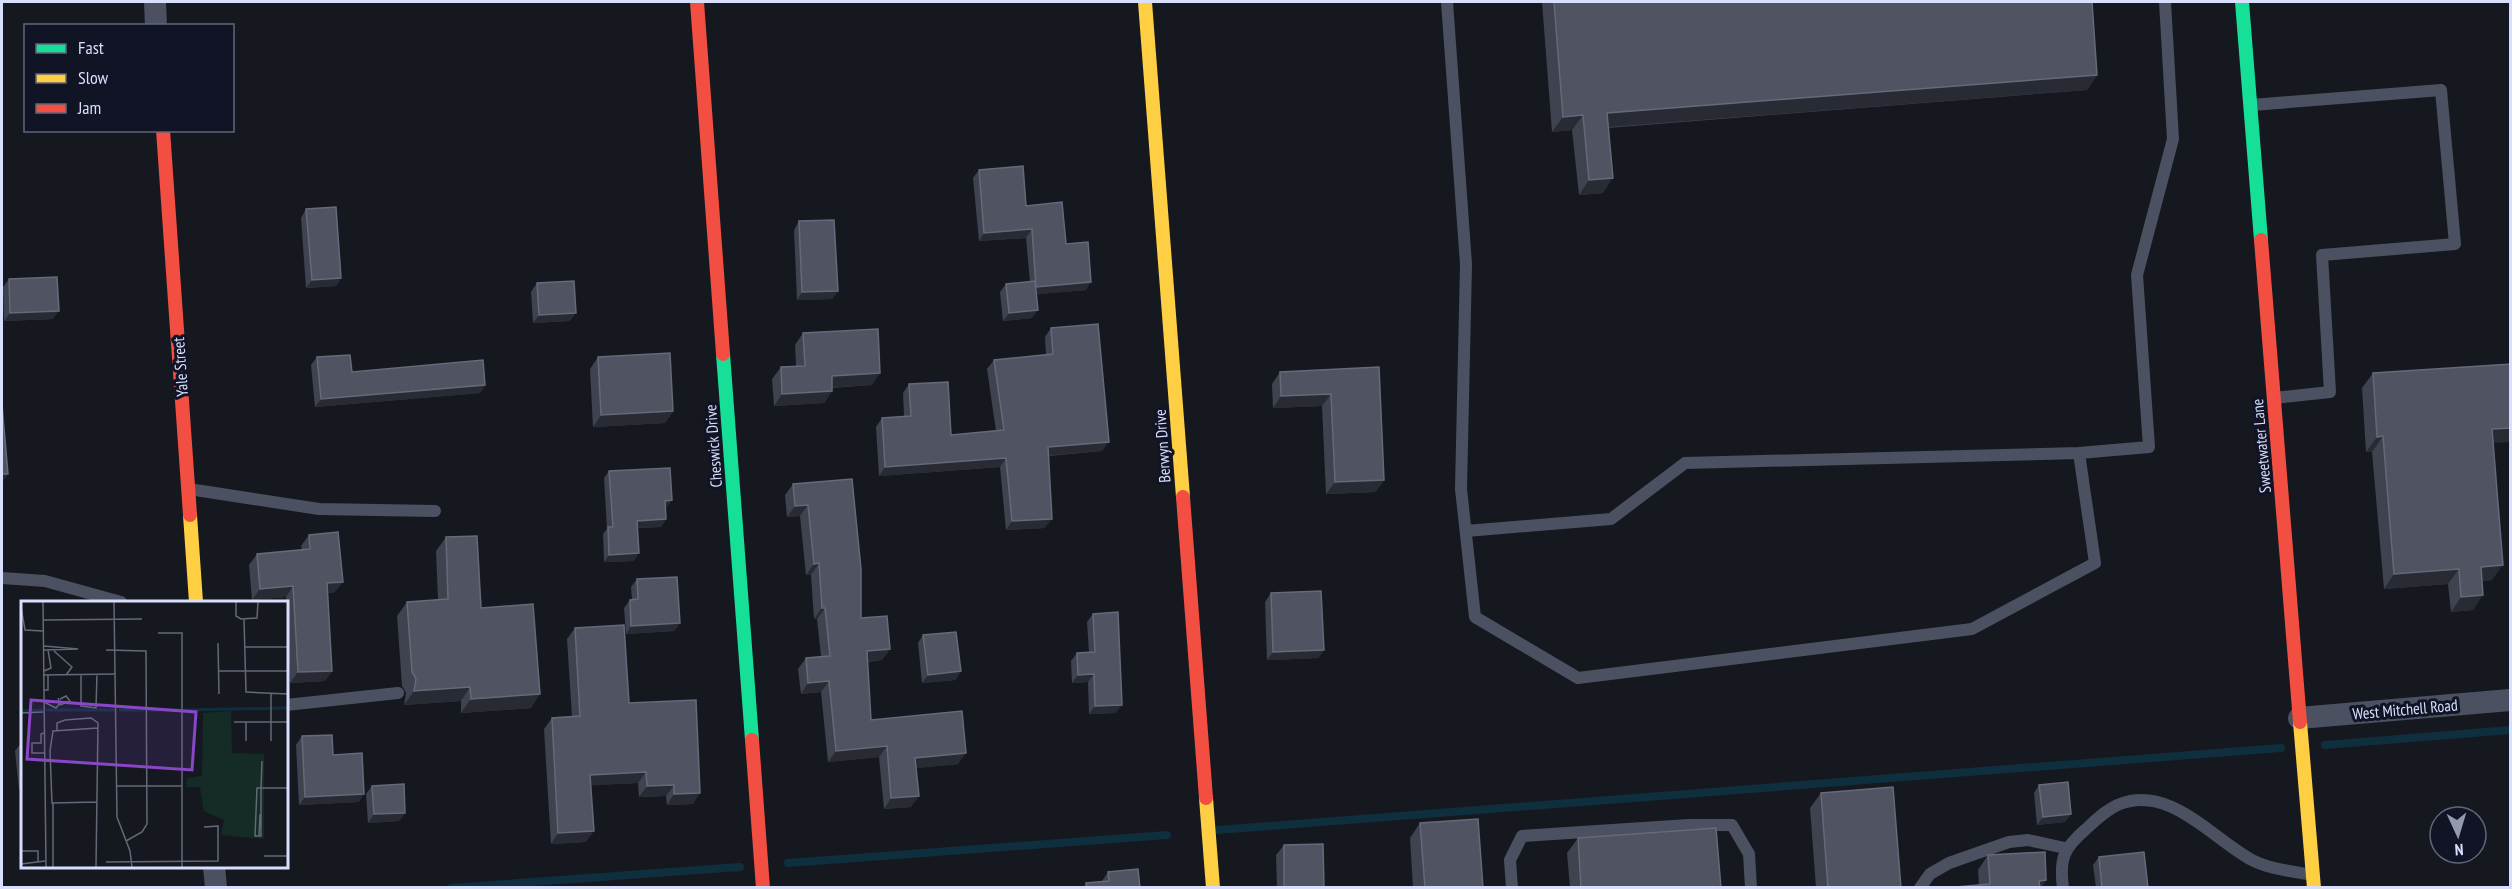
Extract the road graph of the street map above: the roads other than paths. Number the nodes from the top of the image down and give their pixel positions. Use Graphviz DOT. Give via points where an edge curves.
graph roads {
  1 [pos="154,2"];
  2 [pos="697,2"];
  3 [pos="1145,2"];
  4 [pos="1447,2"];
  5 [pos="2164,2"];
  6 [pos="2242,2"];
  7 [pos="156,24"];
  8 [pos="2250,105"];
  9 [pos="163,132"];
  10 [pos="2274,398"];
  11 [pos="2079,453"];
  12 [pos="188,489"];
  13 [pos="435,512"];
  14 [pos="1466,531"];
  15 [pos="2,578"];
  16 [pos="114,601"];
  17 [pos="196,601"];
  18 [pos="398,693"];
  19 [pos="2511,700"];
  20 [pos="288,705"];
  21 [pos="2300,718"];
  22 [pos="2065,848"];
  23 [pos="214,868"];
  24 [pos="2313,881"];
  25 [pos="216,888"];
  26 [pos="763,888"];
  27 [pos="1213,888"];
  28 [pos="1512,888"];
  29 [pos="1751,888"];
  30 [pos="1920,888"];
  31 [pos="2063,888"];
  1 -- 7 [label="street"];
  2 -- 26 [label="street, Cheswick Drive"];
  3 -- 27 [label="street, Berwyn Drive"];
  4 -- 14 [label="lane" via="1466,264 1461,489"];
  5 -- 11 [label="lane" via="2173,139 2137,275 2149,447"];
  6 -- 8 [label="street, Sweetwater Lane"];
  8 -- 10 [label="street, Sweetwater Lane"];
  8 -- 10 [label="lane" via="2441,90 2455,244 2322,255 2330,392"];
  9 -- 12 [label="street, Yale Street"];
  10 -- 21 [label="street, Sweetwater Lane"];
  11 -- 14 [label="lane" via="1685,463 1611,519"];
  11 -- 14 [label="lane" via="2095,563 1972,629 1578,678 1475,617"];
  12 -- 13 [label="lane" via="319,509"];
  12 -- 17 [label="street, Yale Street"];
  15 -- 16 [label="lane" via="45,581"];
  18 -- 20 [label="lane"];
  19 -- 21 [label="street, West Mitchell Road"];
  21 -- 24 [label="street, Sweetwater Lane"];
  22 -- 24 [label="lane" via="2103,814 2120,804 2142,800 2198,820 2251,859"];
  22 -- 30 [label="lane" via="2028,840 2008,842 1949,863 1930,874"];
  22 -- 31 [label="lane"];
  23 -- 25 [label="street"];
  28 -- 29 [label="lane" via="1510,860 1522,836 1689,825 1732,825 1749,854"];
}
